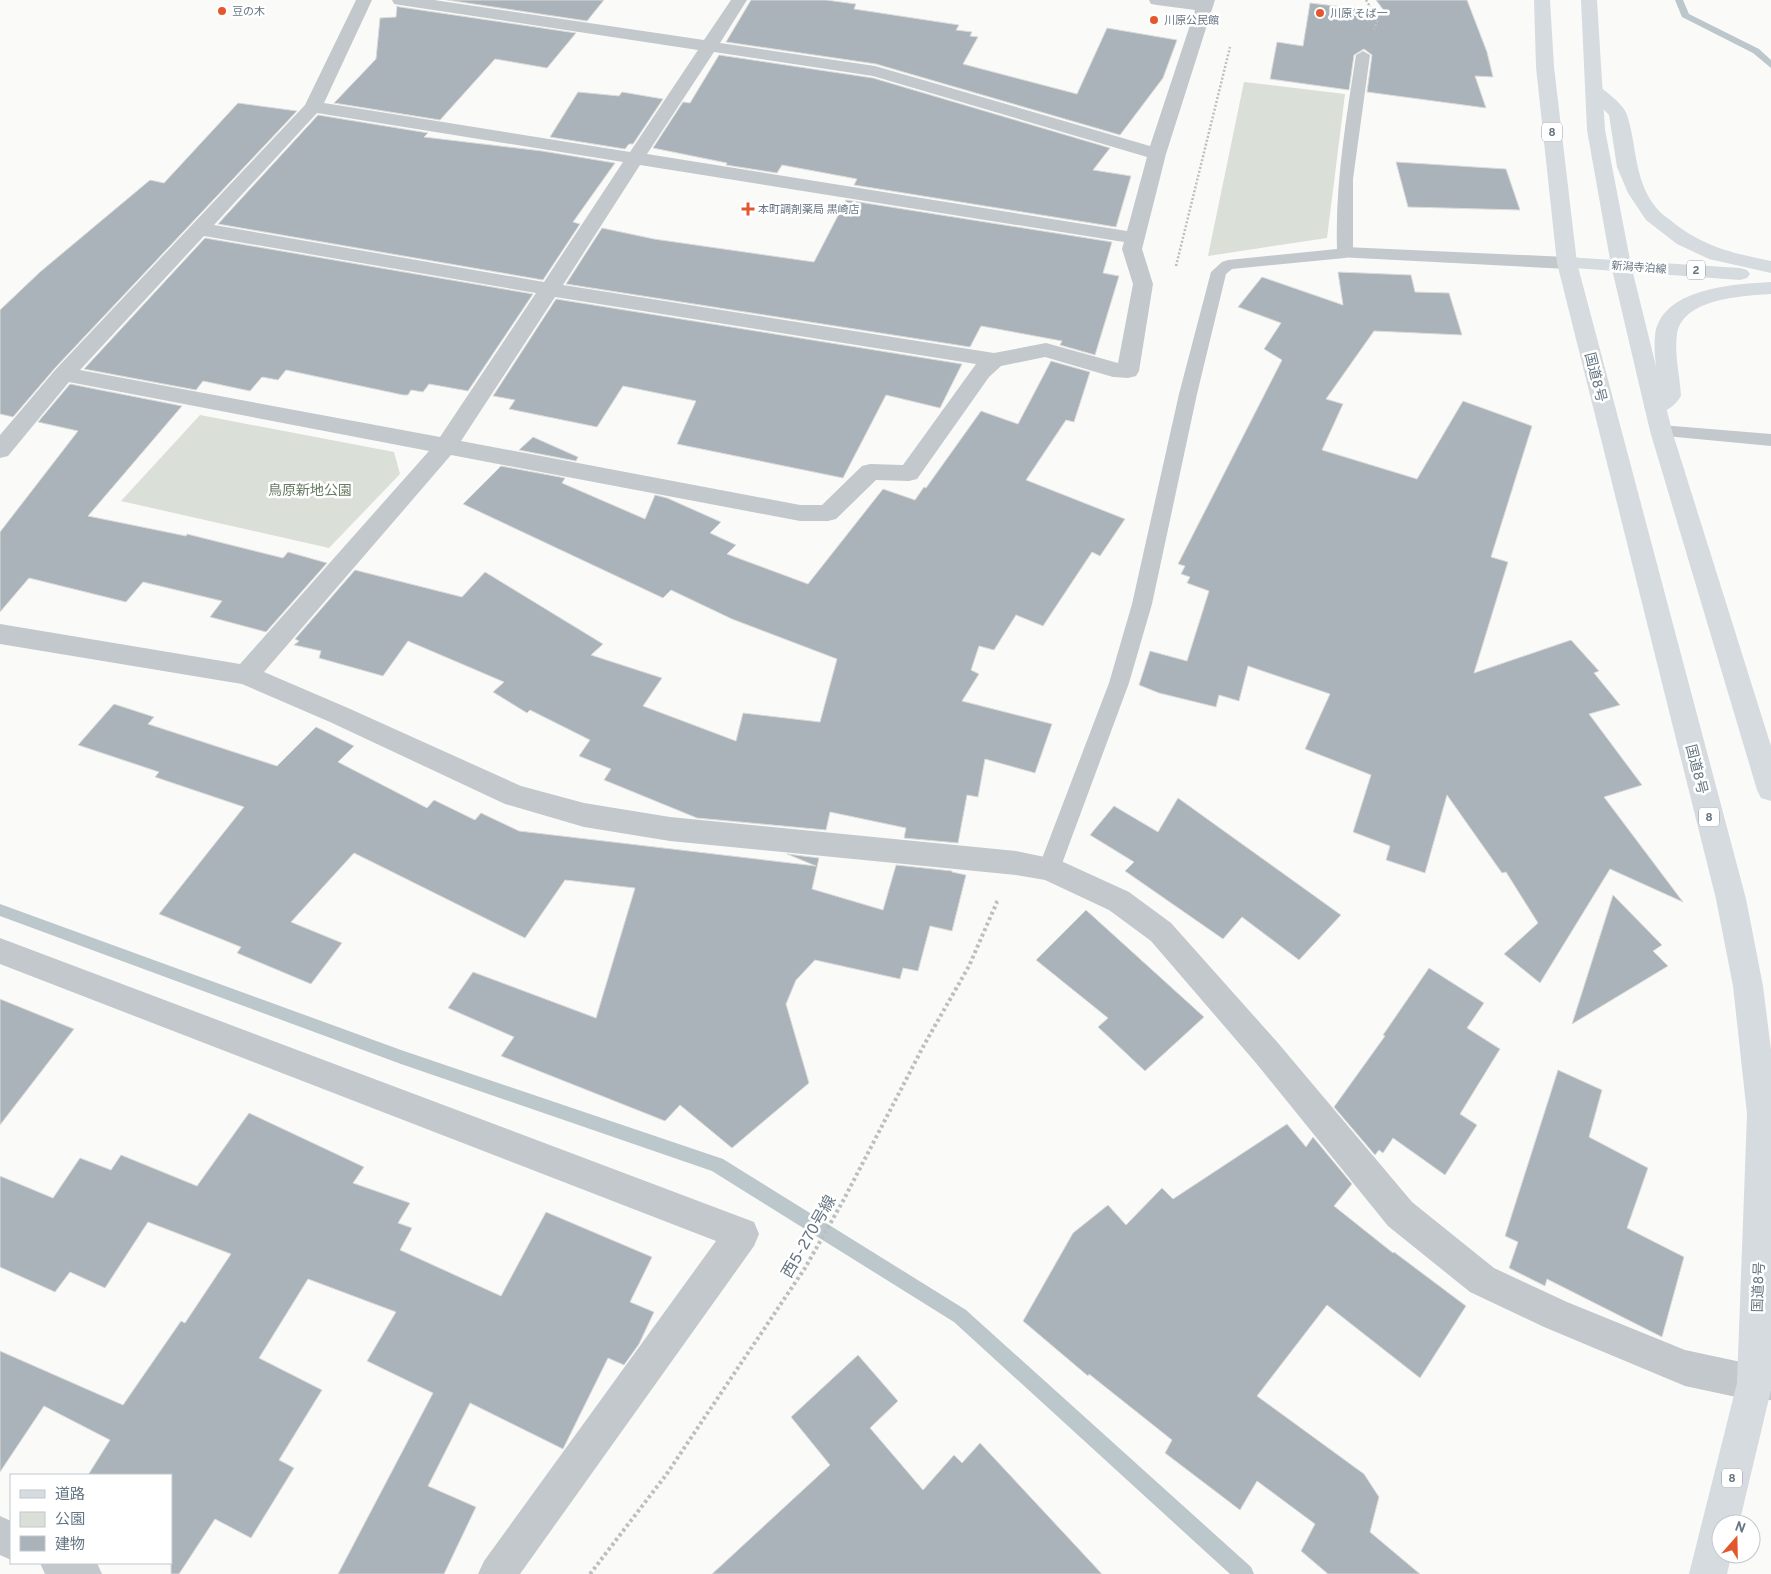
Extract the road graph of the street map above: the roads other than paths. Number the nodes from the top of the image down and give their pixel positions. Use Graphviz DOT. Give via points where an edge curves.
graph roads {
  1 [pos="364,0"];
  2 [pos="400,0"];
  3 [pos="739,0"];
  4 [pos="1157,0"];
  5 [pos="1542,0"];
  6 [pos="1589,0"];
  7 [pos="1206,3"];
  8 [pos="708,48"];
  9 [pos="1363,55"];
  10 [pos="1594,90"];
  11 [pos="313,107"];
  12 [pos="1157,154"];
  13 [pos="636,159"];
  14 [pos="200,229"];
  15 [pos="1136,238"];
  16 [pos="1345,254"];
  17 [pos="1567,263"];
  18 [pos="1621,265"];
  19 [pos="1771,267"];
  20 [pos="1771,276"];
  21 [pos="1771,288"];
  22 [pos="548,289"];
  23 [pos="994,360"];
  24 [pos="64,374"];
  25 [pos="1658,419"];
  26 [pos="1771,440"];
  27 [pos="447,445"];
  28 [pos="0,450"];
  29 [pos="0,634"];
  30 [pos="246,675"];
  31 [pos="1771,790"];
  32 [pos="1049,869"];
  33 [pos="0,951"];
  34 [pos="1763,1382"];
  35 [pos="61,1564"];
  36 [pos="83,1574"];
  37 [pos="497,1574"];
  38 [pos="1708,1574"];
  1 -- 11 [label="street"];
  2 -- 8 [label="street"];
  3 -- 8 [label="street"];
  4 -- 7 [label="street"];
  5 -- 17 [label="main road, 国道8号 / 8" via="1545,67"];
  6 -- 10 [label="main road"];
  7 -- 12 [label="street"];
  8 -- 12 [label="street" via="875,71"];
  8 -- 13 [label="street"];
  9 -- 16 [label="lane" via="1342,217"];
  10 -- 18 [label="main road" via="1596,130"];
  10 -- 19 [label="main road" via="1618,113 1627,167 1652,216 1684,240 1716,255"];
  11 -- 13 [label="street"];
  11 -- 14 [label="street"];
  12 -- 15 [label="street"];
  13 -- 15 [label="street"];
  13 -- 22 [label="street"];
  14 -- 22 [label="street"];
  14 -- 24 [label="street"];
  15 -- 23 [label="street" via="1132,249 1143,284 1128,371 1113,370 1046,350"];
  16 -- 17 [label="street"];
  16 -- 32 [label="lane" via="1228,265 1219,272 1188,394 1142,604 1119,682"];
  17 -- 18 [label="main road, 新潟寺泊線 / 2"];
  17 -- 34 [label="main road, 国道8号 / 8" via="1731,900 1748,986 1763,1114"];
  18 -- 20 [label="main road, 新潟寺泊線 / 2"];
  18 -- 25 [label="main road"];
  21 -- 25 [label="main road" via="1708,296 1670,317 1666,333 1670,396"];
  22 -- 23 [label="street"];
  22 -- 27 [label="street"];
  23 -- 27 [label="street" via="981,372 909,473 870,472 828,513 800,513"];
  24 -- 27 [label="street"];
  24 -- 28 [label="street"];
  25 -- 26 [label="lane" via="1716,437"];
  25 -- 31 [label="main road"];
  27 -- 30 [label="street"];
  29 -- 30 [label="street"];
  30 -- 32 [label="street" via="515,796 584,815 670,830 1016,863"];
  32 -- 34 [label="street" via="1119,901 1161,932 1267,1053 1400,1214 1482,1280 1556,1315 1685,1368"];
  33 -- 37 [label="street" via="742,1234"];
  34 -- 38 [label="main road, 国道8号 / 8"];
  35 -- 36 [label="street"];
}
